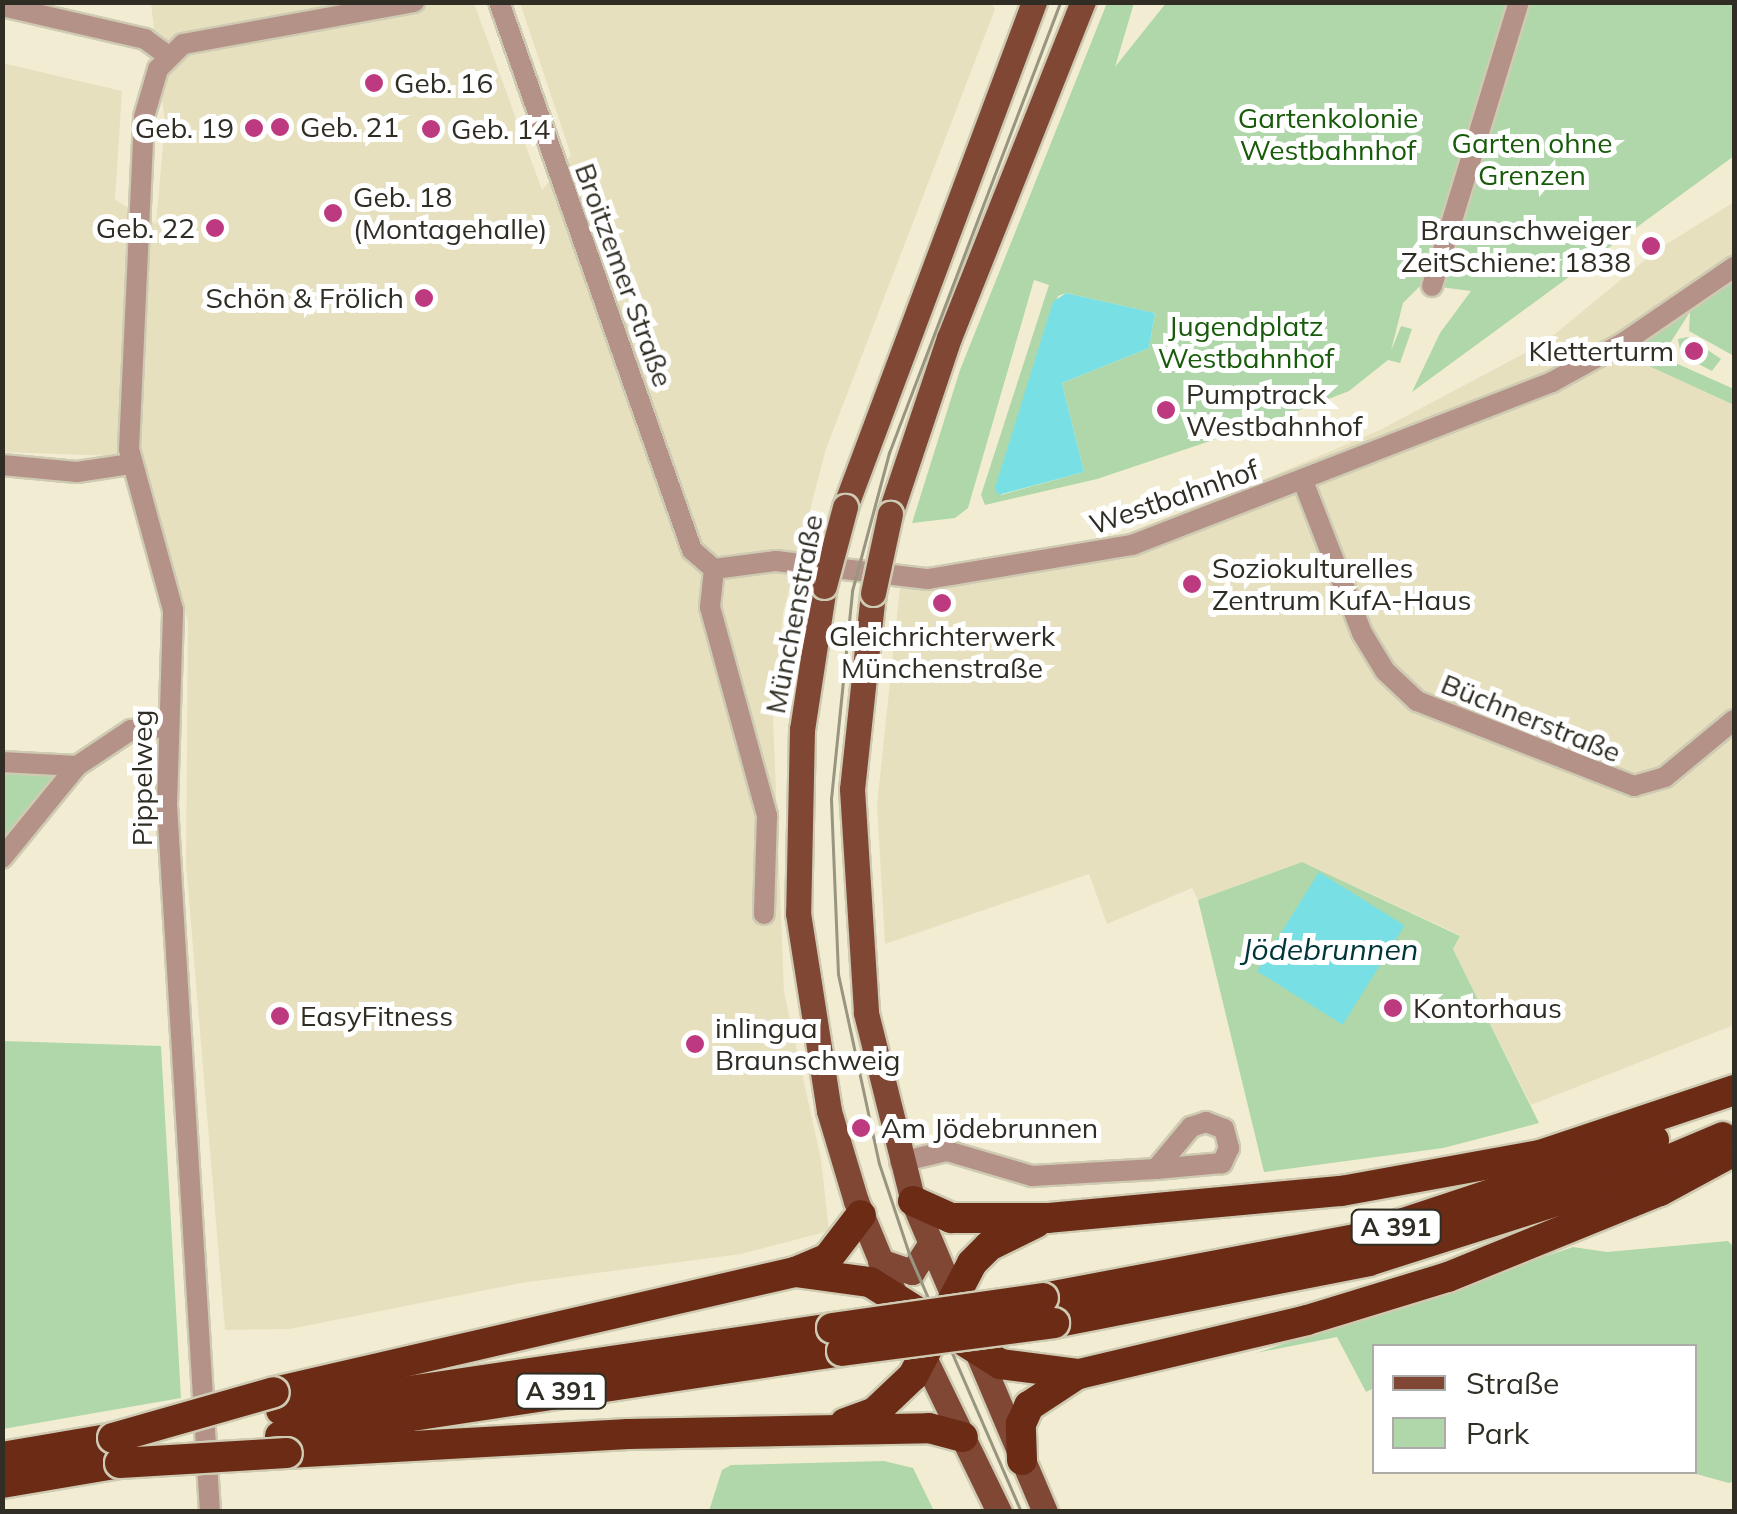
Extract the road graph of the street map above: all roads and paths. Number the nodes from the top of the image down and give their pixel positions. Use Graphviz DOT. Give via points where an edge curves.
graph roads {
  1 [pos="414,2"];
  2 [pos="498,2"];
  3 [pos="1034,2"];
  4 [pos="1083,2"];
  5 [pos="1520,2"];
  6 [pos="2,6"];
  7 [pos="168,56"];
  8 [pos="1734,267"];
  9 [pos="1432,286"];
  10 [pos="131,464"];
  11 [pos="2,465"];
  12 [pos="1303,480"];
  13 [pos="708,566"];
  14 [pos="1734,720"];
  15 [pos="166,727"];
  16 [pos="2,762"];
  17 [pos="77,766"];
  18 [pos="2,858"];
  19 [pos="764,914"];
  20 [pos="1734,1090"];
  21 [pos="1734,1105"];
  22 [pos="1734,1132"];
  23 [pos="1734,1152"];
  24 [pos="900,1162"];
  25 [pos="1156,1169"];
  26 [pos="914,1201"];
  27 [pos="861,1215"];
  28 [pos="1048,1218"];
  29 [pos="930,1244"];
  30 [pos="880,1261"];
  31 [pos="795,1272"];
  32 [pos="893,1292"];
  33 [pos="950,1296"];
  34 [pos="1048,1310"];
  35 [pos="938,1328"];
  36 [pos="975,1353"];
  37 [pos="924,1357"];
  38 [pos="1079,1374"];
  39 [pos="280,1423"];
  40 [pos="827,1429"];
  41 [pos="963,1437"];
  42 [pos="116,1450"];
  43 [pos="2,1457"];
  44 [pos="1022,1460"];
  45 [pos="2,1483"];
  46 [pos="210,1512"];
  47 [pos="999,1512"];
  48 [pos="1045,1512"];
  1 -- 7 [label="street" via="204,37"];
  2 -- 13 [label="street, Broitzemer Straße" via="692,550"];
  3 -- 27 [label="main road, Münchenstraße, bridge" via="844,507 824,586 799,774 798,913 820,1072"];
  4 -- 24 [label="main road, bridge" via="950,338 890,514 873,592 854,736 852,859 866,1012"];
  5 -- 9 [label="street"];
  6 -- 7 [label="street" via="145,39"];
  7 -- 10 [label="street, Pippelweg" via="152,80 144,117 128,368"];
  8 -- 12 [label="street, Westbahnhof" via="1576,371"];
  10 -- 11 [label="street" via="77,472"];
  10 -- 15 [label="street, Pippelweg" via="173,610"];
  12 -- 13 [label="street, Westbahnhof" via="1132,545 992,573 898,578 776,561"];
  12 -- 14 [label="street, Büchnerstraße" via="1362,632 1385,671 1417,701 1634,786 1665,777"];
  13 -- 19 [label="street, Broitzemer Straße" via="710,606 766,816"];
  15 -- 17 [label="street" via="131,730"];
  15 -- 46 [label="street, Pippelweg"];
  16 -- 17 [label="street"];
  17 -- 18 [label="street"];
  20 -- 28 [label="highway" via="1637,1128 1484,1168 1341,1191"];
  21 -- 34 [label="highway, A 391" via="1552,1179 1355,1239"];
  22 -- 34 [label="highway, A 391" via="1614,1183 1368,1261"];
  23 -- 38 [label="highway" via="1629,1204 1448,1277 1307,1320"];
  24 -- 25 [label="street" via="947,1151 1032,1176"];
  24 -- 26 [label="main road"];
  26 -- 28 [label="highway" via="951,1218"];
  26 -- 29 [label="main road"];
  27 -- 30 [label="main road, Münchenstraße"];
  27 -- 31 [label="highway" via="828,1258"];
  28 -- 33 [label="highway" via="990,1246"];
  29 -- 30 [label="main road" via="912,1272"];
  29 -- 33 [label="main road"];
  30 -- 32 [label="main road, Münchenstraße"];
  31 -- 32 [label="highway" via="870,1282"];
  31 -- 39 [label="highway"];
  32 -- 35 [label="highway"];
  32 -- 37 [label="main road, Münchenstraße"];
  33 -- 35 [label="highway"];
  33 -- 36 [label="main road"];
  34 -- 39 [label="highway, A 391, bridge"];
  35 -- 36 [label="highway"];
  35 -- 37 [label="highway"];
  36 -- 38 [label="highway" via="1016,1368"];
  36 -- 44 [label="main road"];
  37 -- 40 [label="highway" via="874,1412"];
  37 -- 41 [label="main road, Münchenstraße"];
  38 -- 44 [label="highway" via="1029,1406 1021,1424"];
  39 -- 40 [label="highway" via="513,1437"];
  39 -- 42 [label="highway, bridge"];
  39 -- 42 [label="highway, A 391, bridge"];
  40 -- 41 [label="highway" via="929,1428"];
  41 -- 47 [label="main road, Münchenstraße"];
  42 -- 43 [label="highway, A 391"];
  42 -- 45 [label="highway, A 391"];
  44 -- 48 [label="main road"];
}
